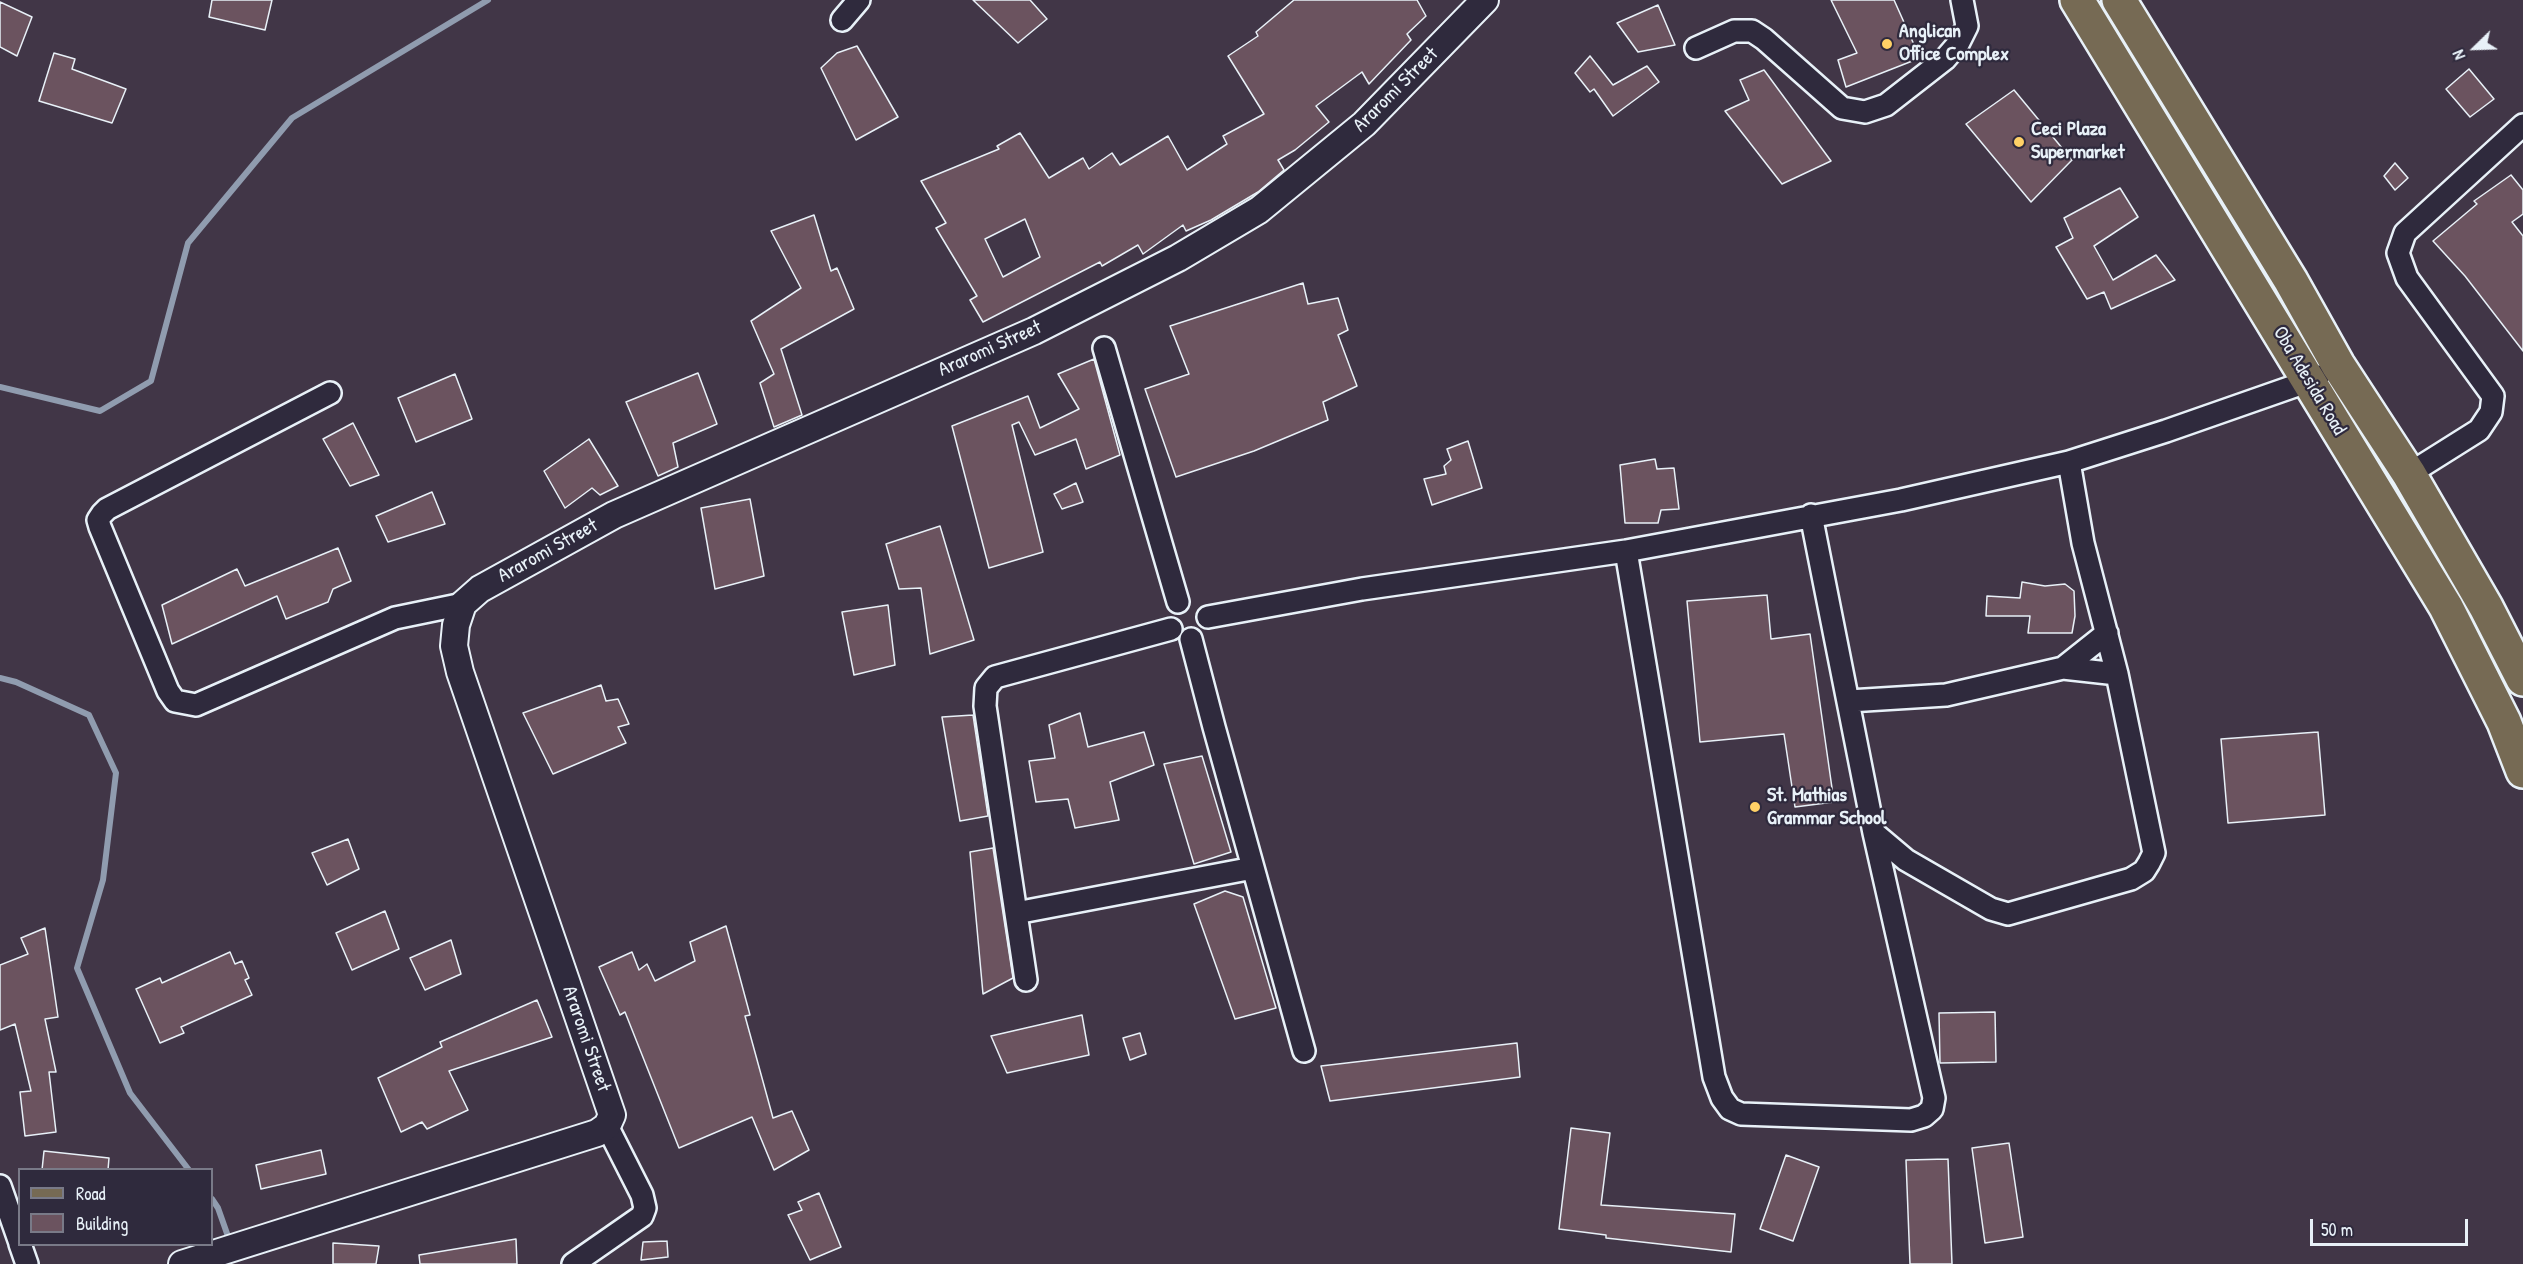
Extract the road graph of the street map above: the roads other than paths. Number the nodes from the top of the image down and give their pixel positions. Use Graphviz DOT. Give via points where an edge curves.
graph roads {
  1 [pos="859,0"];
  2 [pos="1485,0"];
  3 [pos="1962,0"];
  4 [pos="2077,0"];
  5 [pos="2119,0"];
  6 [pos="842,20"];
  7 [pos="1696,48"];
  8 [pos="2523,125"];
  9 [pos="1104,348"];
  10 [pos="2338,365"];
  11 [pos="2309,381"];
  12 [pos="330,393"];
  13 [pos="2069,462"];
  14 [pos="2409,474"];
  15 [pos="1811,515"];
  16 [pos="1626,551"];
  17 [pos="1178,602"];
  18 [pos="463,604"];
  19 [pos="1208,617"];
  20 [pos="1171,629"];
  21 [pos="2107,633"];
  22 [pos="1191,639"];
  23 [pos="2063,668"];
  24 [pos="2117,674"];
  25 [pos="2523,679"];
  26 [pos="1849,700"];
  27 [pos="2523,771"];
  28 [pos="1874,833"];
  29 [pos="1253,868"];
  30 [pos="1016,913"];
  31 [pos="1026,980"];
  32 [pos="1304,1051"];
  33 [pos="607,1126"];
  34 [pos="0,1186"];
  35 [pos="18,1238"];
  36 [pos="21,1246"];
  37 [pos="27,1264"];
  38 [pos="182,1264"];
  39 [pos="573,1264"];
  1 -- 6 [label="street"];
  2 -- 18 [label="street, Araromi Street" via="1364,124 1259,210 1178,258 1034,331 615,515 480,589"];
  3 -- 7 [label="street" via="1967,26 1952,52 1886,105 1865,112 1842,108 1752,31 1734,31"];
  4 -- 11 [label="main road, Oba Adesida Road"];
  5 -- 10 [label="main road, Oba Adesida Road"];
  8 -- 14 [label="street" via="2405,233 2398,253 2407,278 2493,396 2492,412 2479,430"];
  9 -- 17 [label="street"];
  10 -- 11 [label="street"];
  10 -- 14 [label="main road, Oba Adesida Road"];
  11 -- 13 [label="street"];
  11 -- 27 [label="main road, Oba Adesida Road" via="2446,607 2504,722"];
  12 -- 18 [label="street" via="102,514 100,527 168,691 176,701 196,705 395,618"];
  13 -- 15 [label="street" via="1901,500"];
  13 -- 21 [label="street" via="2083,543"];
  14 -- 25 [label="main road, Oba Adesida Road"];
  15 -- 16 [label="street"];
  15 -- 26 [label="street"];
  16 -- 19 [label="street"];
  16 -- 28 [label="street" via="1714,1077 1730,1109 1741,1114 1911,1120 1932,1109 1934,1098"];
  17 -- 19 [label="street" via="1186,599 1201,603"];
  17 -- 20 [label="street" via="1169,614"];
  18 -- 33 [label="street, Araromi Street" via="454,646 460,672 612,1114"];
  19 -- 22 [label="street" via="1204,632"];
  20 -- 22 [label="street" via="1176,635"];
  20 -- 30 [label="street" via="989,681 985,706"];
  21 -- 23 [label="street"];
  21 -- 24 [label="street"];
  22 -- 29 [label="street"];
  23 -- 24 [label="street"];
  23 -- 26 [label="street" via="1946,695"];
  24 -- 28 [label="street" via="2154,853 2144,871 2131,879 2008,914 1991,909 1906,860"];
  26 -- 28 [label="street"];
  29 -- 30 [label="street"];
  29 -- 32 [label="street"];
  30 -- 31 [label="street"];
  33 -- 38 [label="street" via="597,1133"];
  33 -- 39 [label="street" via="645,1208 642,1216"];
  34 -- 35 [label="street"];
  36 -- 37 [label="street"];
}
